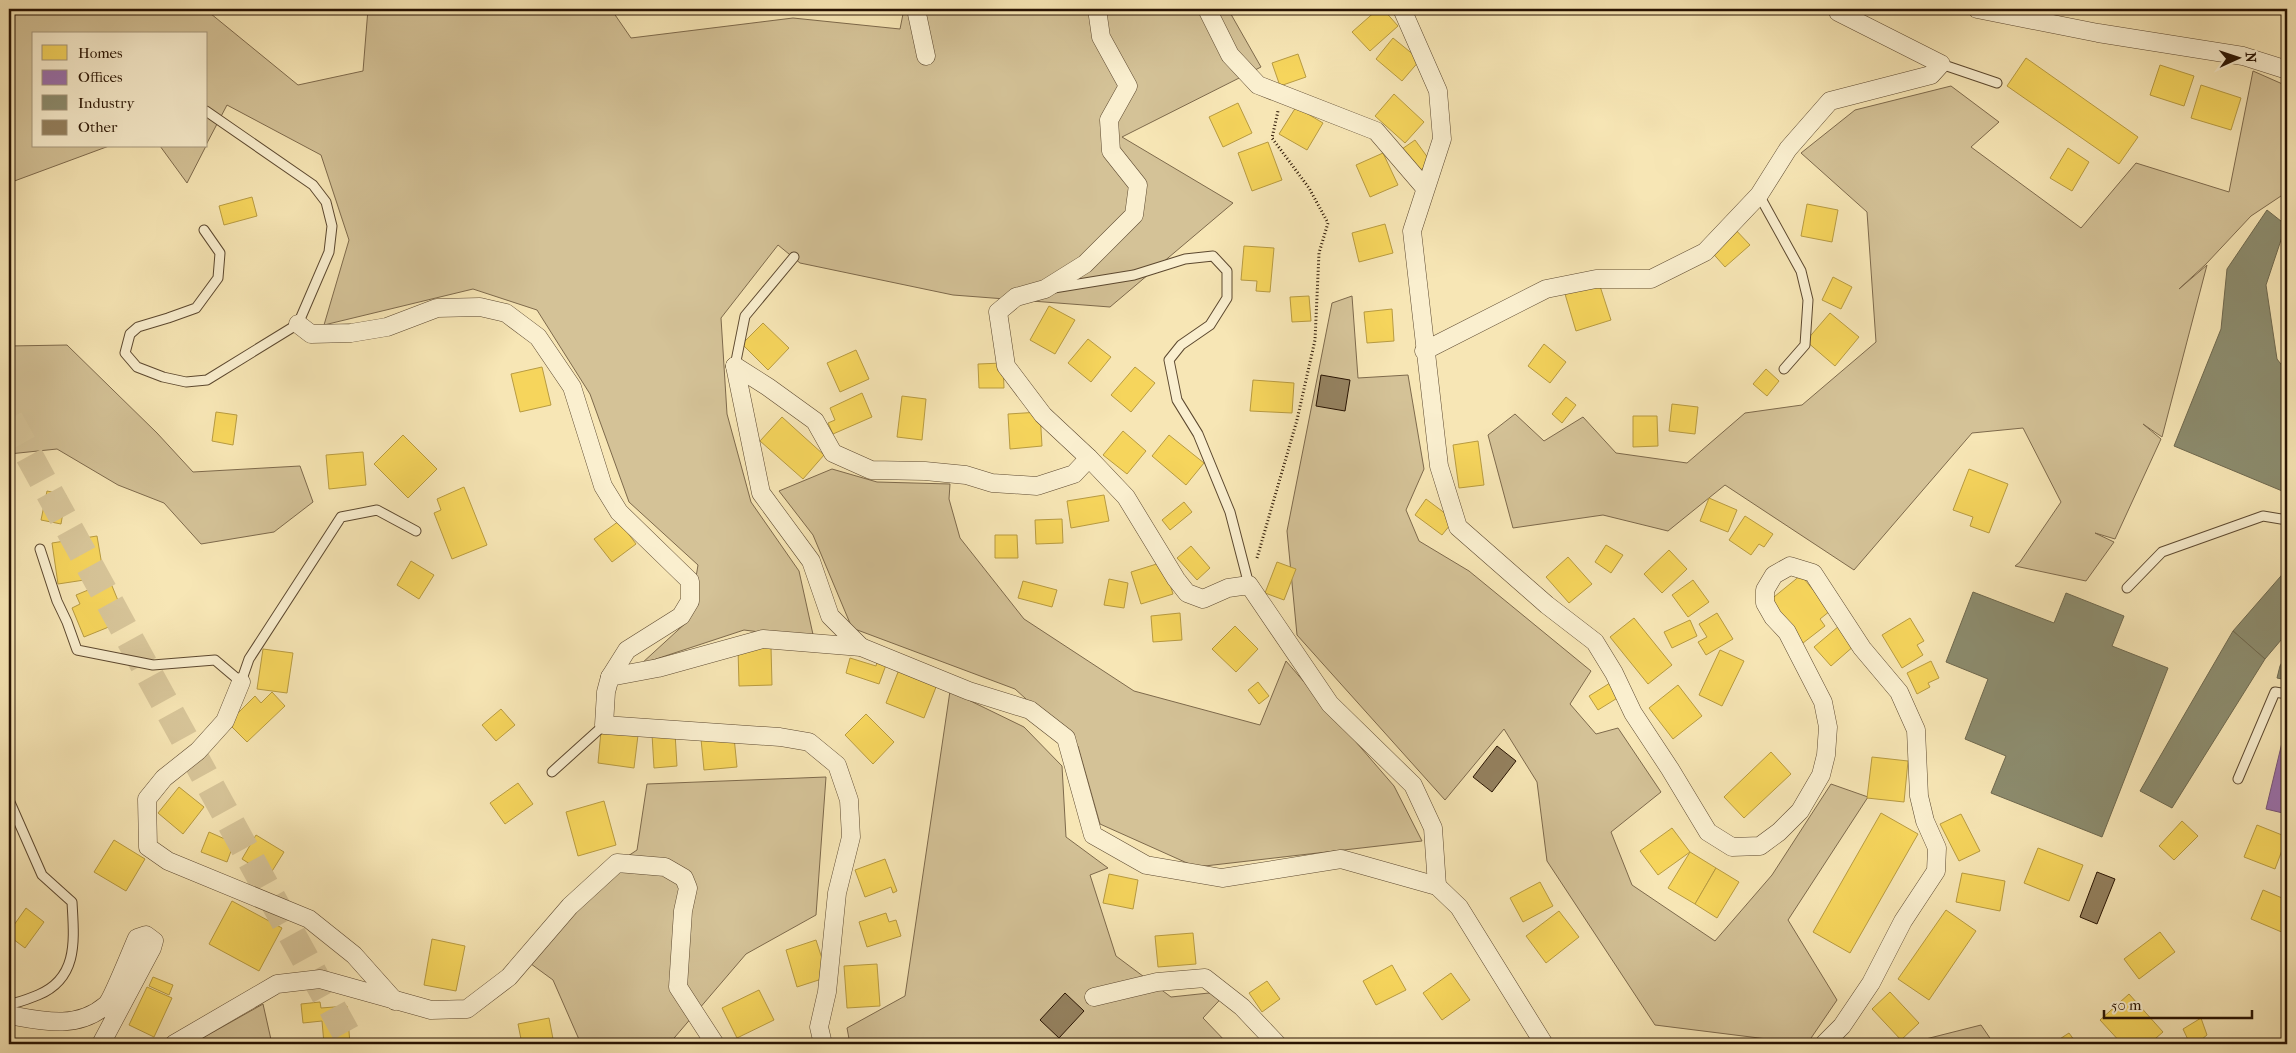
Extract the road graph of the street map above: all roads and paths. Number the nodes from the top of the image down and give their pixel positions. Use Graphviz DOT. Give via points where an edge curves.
graph roads {
  1 [pos="916,9"];
  2 [pos="1097,9"];
  3 [pos="1207,9"];
  4 [pos="1402,9"];
  5 [pos="1837,9"];
  6 [pos="1977,9"];
  7 [pos="926,56"];
  8 [pos="1941,64"];
  9 [pos="2287,70"];
  10 [pos="1998,83"];
  11 [pos="1282,95"];
  12 [pos="208,112"];
  13 [pos="1425,188"];
  14 [pos="1759,195"];
  15 [pos="204,230"];
  16 [pos="794,257"];
  17 [pos="1045,289"];
  18 [pos="298,324"];
  19 [pos="1424,351"];
  20 [pos="735,366"];
  21 [pos="1784,369"];
  22 [pos="1089,458"];
  23 [pos="2287,520"];
  24 [pos="416,531"];
  25 [pos="40,549"];
  26 [pos="1249,585"];
  27 [pos="2127,588"];
  28 [pos="861,647"];
  29 [pos="610,677"];
  30 [pos="241,682"];
  31 [pos="2287,694"];
  32 [pos="604,724"];
  33 [pos="552,772"];
  34 [pos="2238,779"];
  35 [pos="9,800"];
  36 [pos="1437,886"];
  37 [pos="1094,997"];
  38 [pos="396,1001"];
  39 [pos="9,1004"];
  40 [pos="9,1015"];
  41 [pos="101,1044"];
  42 [pos="174,1044"];
  43 [pos="714,1044"];
  44 [pos="823,1044"];
  45 [pos="1277,1044"];
  46 [pos="1544,1044"];
  47 [pos="1824,1044"];
  1 -- 7 [label="street"];
  2 -- 17 [label="street" via="1101,37 1128,86 1108,120 1111,151 1138,185 1134,215 1086,264"];
  3 -- 11 [label="street" via="1230,55 1258,85"];
  4 -- 13 [label="street" via="1438,91 1442,139"];
  5 -- 8 [label="street"];
  6 -- 9 [label="street" via="2098,33 2243,56"];
  8 -- 10 [label="lane"];
  8 -- 14 [label="street" via="1931,75 1830,100 1788,149"];
  11 -- 13 [label="street" via="1376,130"];
  11 -- 26 [label="path" via="1272,138 1308,188 1328,223 1319,253 1315,340 1297,420"];
  12 -- 18 [label="lane" via="312,184 326,202 332,226 328,252"];
  13 -- 19 [label="street" via="1412,231"];
  14 -- 19 [label="street" via="1705,252 1651,279 1596,279 1546,289"];
  14 -- 21 [label="lane" via="1801,271 1808,300 1804,345"];
  15 -- 18 [label="lane" via="220,253 218,278 196,308 138,327 130,334 125,353 137,366 186,382 207,380"];
  16 -- 20 [label="lane" via="745,316"];
  17 -- 22 [label="street" via="1016,297 998,312 1006,366 1043,415"];
  17 -- 26 [label="lane" via="1134,275 1185,258 1213,256 1227,271 1227,298 1210,325 1181,345 1169,360 1178,400 1198,434 1230,512"];
  18 -- 29 [label="street" via="311,334 351,333 388,327 437,308 480,307 506,313 538,337 572,387 603,486 619,512 690,581 690,601 681,616 627,650"];
  19 -- 47 [label="street" via="1439,466 1458,527 1547,605 1595,642 1633,713 1708,832 1732,847 1760,846 1800,811 1821,775 1828,727 1823,702 1787,632 1765,603 1765,590 1774,575 1790,566 1813,572 1862,648 1899,692 1916,730 1919,796 1925,821 1937,848 1936,871 1903,921 1870,983 1842,1026"];
  20 -- 22 [label="street" via="815,421 833,453 871,470 966,475 992,484 1037,486 1074,474"];
  20 -- 28 [label="street" via="761,493 811,561 830,616"];
  22 -- 26 [label="street" via="1126,497 1187,593 1203,599 1228,588"];
  23 -- 27 [label="lane" via="2263,516 2162,552"];
  24 -- 30 [label="lane" via="377,510 341,517 249,659"];
  25 -- 30 [label="lane" via="77,650 153,665 215,660"];
  26 -- 36 [label="street" via="1330,704 1413,785 1433,828"];
  28 -- 29 [label="street" via="763,639 658,668"];
  28 -- 36 [label="street" via="969,691 1030,710 1066,738 1093,835 1146,865 1222,878 1342,859"];
  29 -- 32 [label="street"];
  30 -- 38 [label="street" via="225,721 198,751 164,778 147,799 148,847 168,862 309,918 354,955"];
  31 -- 34 [label="lane" via="2275,692"];
  32 -- 33 [label="lane"];
  32 -- 44 [label="street" via="809,742 837,765 849,800 851,836 837,893 827,992 819,1027"];
  35 -- 39 [label="lane" via="42,875 72,902 74,931 71,962 59,983 42,993"];
  36 -- 46 [label="street" via="1459,907"];
  37 -- 45 [label="street" via="1157,982 1204,978 1242,1007"];
  38 -- 42 [label="street" via="320,979 277,984"];
  38 -- 43 [label="street" via="432,1010 467,1009 509,977 570,906 617,863 664,867 684,878 688,888 683,911 678,987"];
  40 -- 41 [label="street" via="61,1024 107,1005 137,938 146,935 154,941 152,948"];
}
